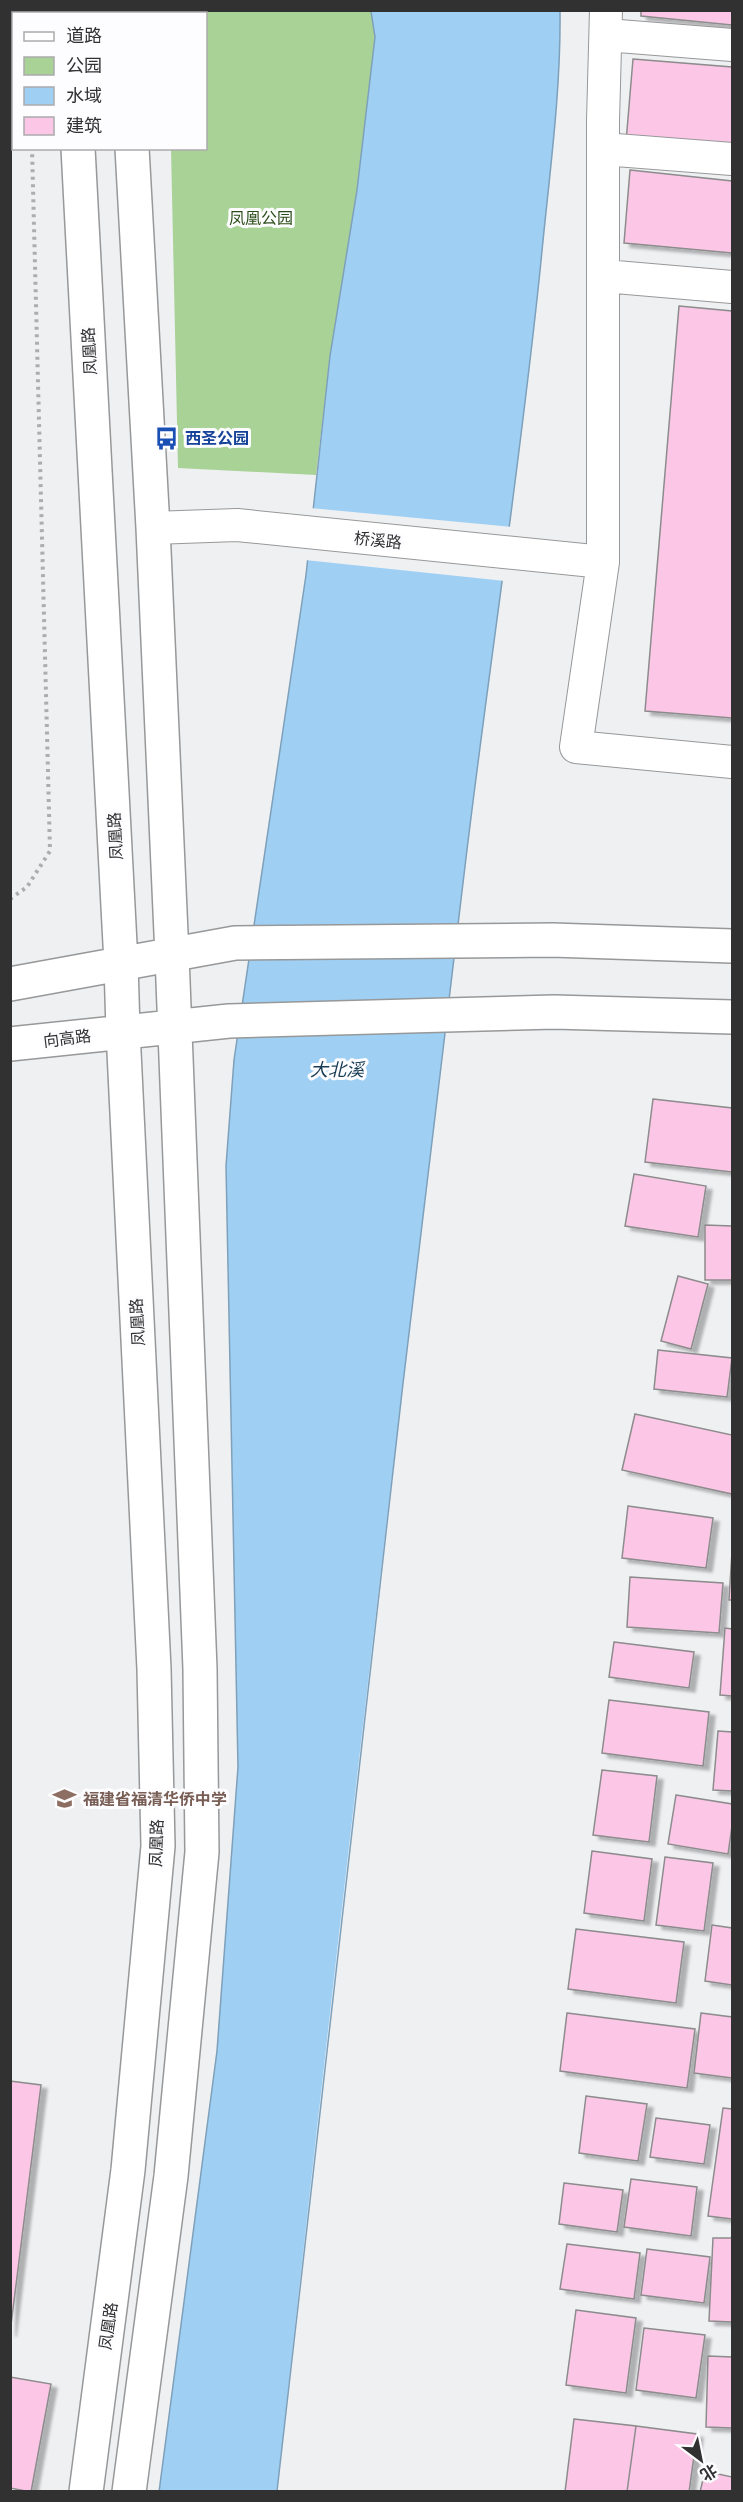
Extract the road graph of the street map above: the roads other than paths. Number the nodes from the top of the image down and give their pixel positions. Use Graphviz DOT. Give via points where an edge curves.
graph roads {
  1 [pos="606,23"];
  2 [pos="732,45"];
  3 [pos="603,149"];
  4 [pos="78,150"];
  5 [pos="132,150"];
  6 [pos="732,159"];
  7 [pos="604,276"];
  8 [pos="732,287"];
  9 [pos="153,528"];
  10 [pos="592,562"];
  11 [pos="732,762"];
  12 [pos="732,946"];
  13 [pos="172,956"];
  14 [pos="121,963"];
  15 [pos="10,984"];
  16 [pos="732,1017"];
  17 [pos="173,1027"];
  18 [pos="123,1031"];
  19 [pos="10,1044"];
  20 [pos="86,2492"];
  21 [pos="129,2492"];
  1 -- 2 [label="street"];
  1 -- 3 [label="street"];
  3 -- 6 [label="street"];
  3 -- 7 [label="street"];
  4 -- 14 [label="street, 凤凰路"];
  5 -- 9 [label="street"];
  7 -- 8 [label="street"];
  7 -- 10 [label="street"];
  9 -- 10 [label="street, 桥溪路" via="237,525"];
  9 -- 13 [label="street"];
  10 -- 11 [label="street" via="576,747"];
  12 -- 13 [label="street" via="552,940 236,943"];
  13 -- 14 [label="street"];
  13 -- 17 [label="street"];
  14 -- 15 [label="street"];
  14 -- 18 [label="street, 凤凰路"];
  16 -- 17 [label="street, 向高路" via="554,1012 229,1021"];
  17 -- 18 [label="street, 向高路"];
  17 -- 21 [label="street" via="200,1669 201,1852 171,2176"];
  18 -- 19 [label="street, 向高路"];
  18 -- 20 [label="street, 凤凰路" via="154,1669 158,1846 128,2170"];
}
